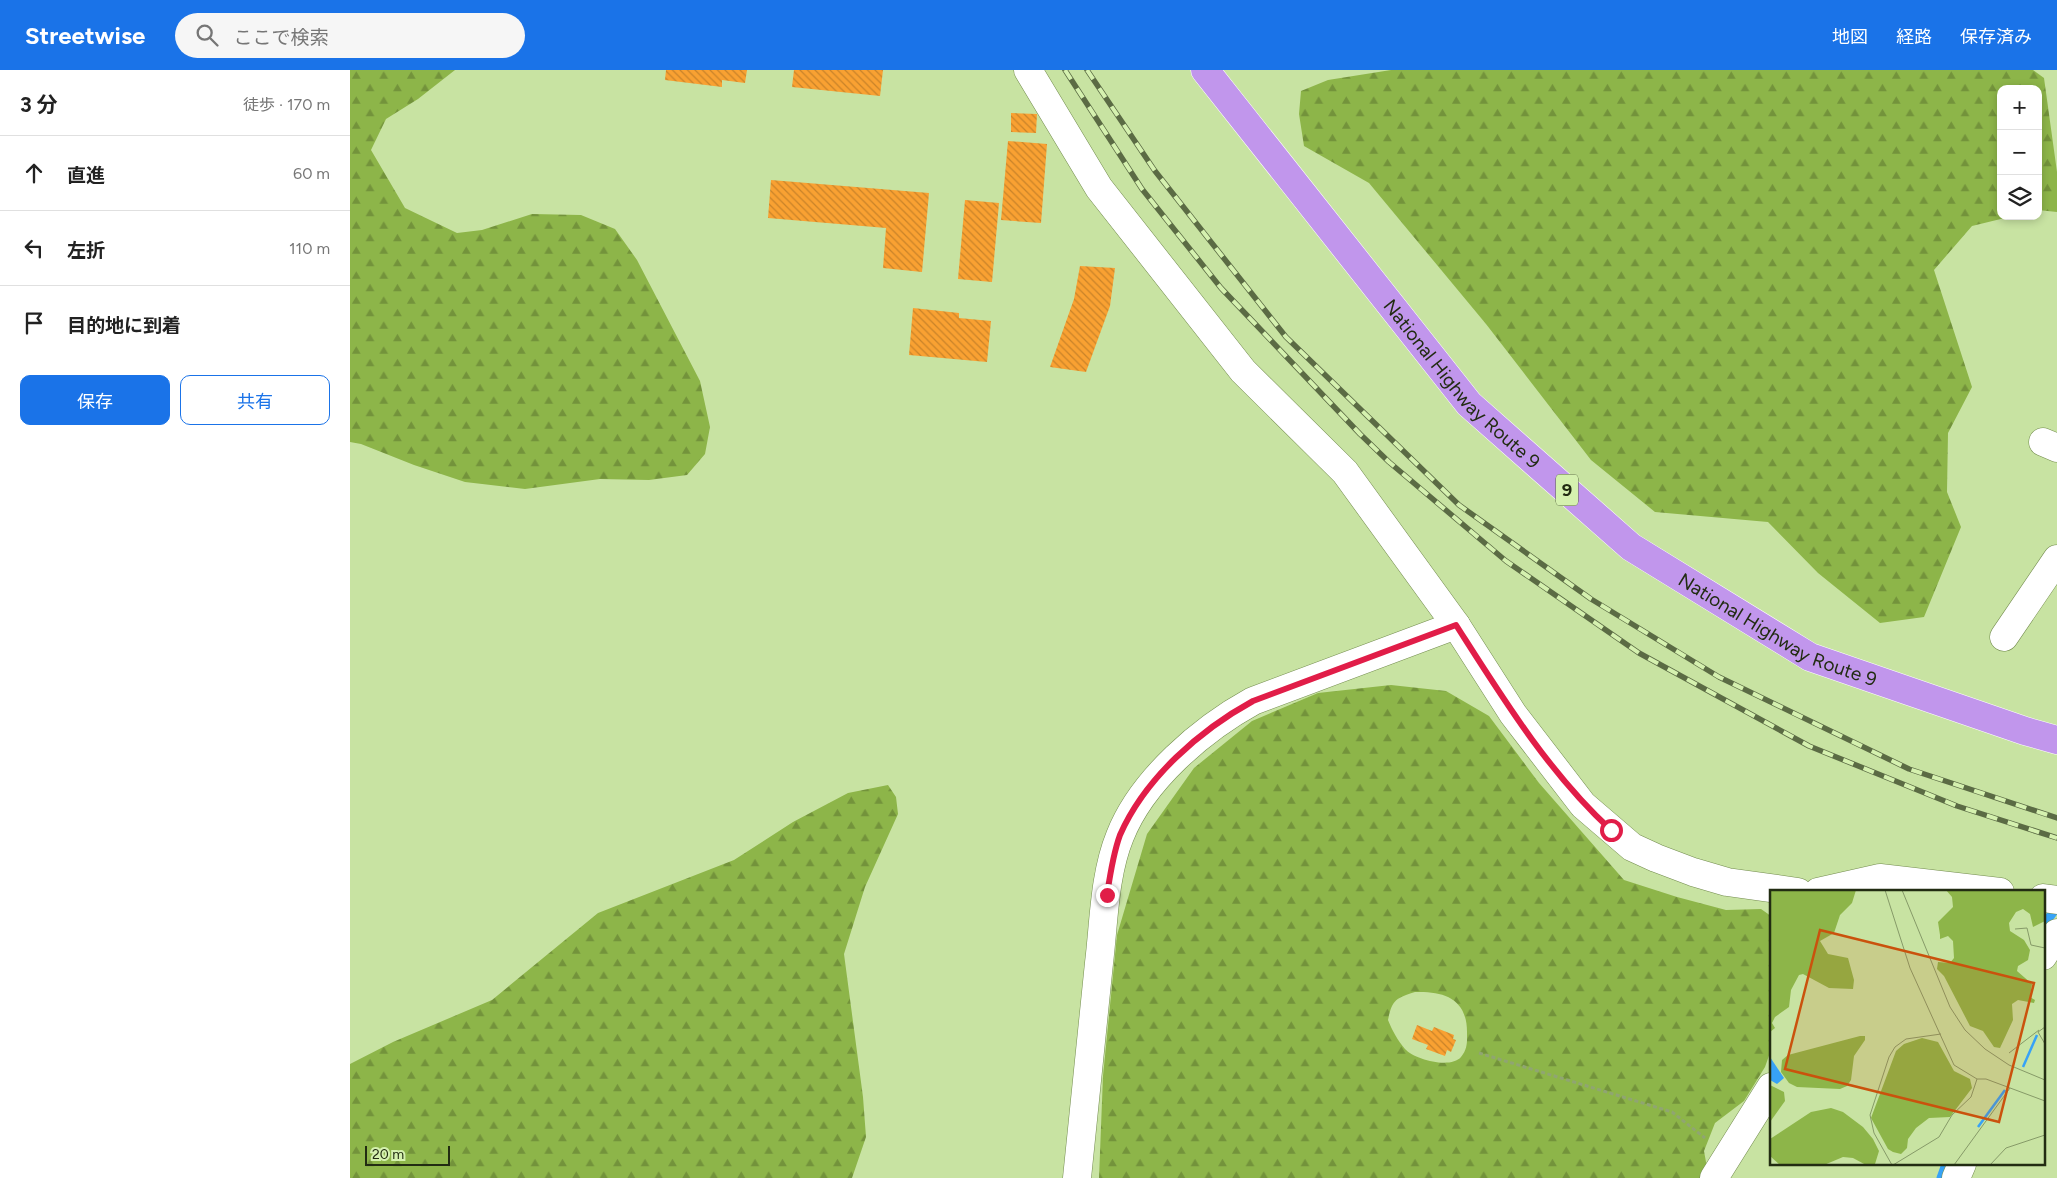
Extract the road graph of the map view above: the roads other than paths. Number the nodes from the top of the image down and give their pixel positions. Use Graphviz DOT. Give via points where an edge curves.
graph roads {
  1 [pos="1028,70"];
  2 [pos="1205,70"];
  3 [pos="2057,559"];
  4 [pos="1456,625"];
  5 [pos="2004,637"];
  6 [pos="2057,740"];
  7 [pos="1784,890"];
  8 [pos="1827,890"];
  9 [pos="1983,890"];
  10 [pos="2057,933"];
  11 [pos="2044,954"];
  12 [pos="1770,1089"];
  13 [pos="1961,1166"];
  14 [pos="1721,1167"];
  15 [pos="1077,1178"];
  16 [pos="1956,1178"];
  1 -- 4 [label="street" via="1099,188 1243,371 1345,472"];
  2 -- 6 [label="highway, National Highway Route 9 / 9" via="1469,404 1631,546 1810,657 2025,732"];
  3 -- 5 [label="street"];
  4 -- 7 [label="street" via="1513,714 1583,805 1632,846 1726,882"];
  4 -- 15 [label="street" via="1253,701 1229,714 1179,754 1131,813 1120,837 1107,895"];
  8 -- 9 [label="street" via="1880,878"];
  10 -- 11 [label="street"];
  12 -- 14 [label="street"];
  13 -- 16 [label="street"];
}
